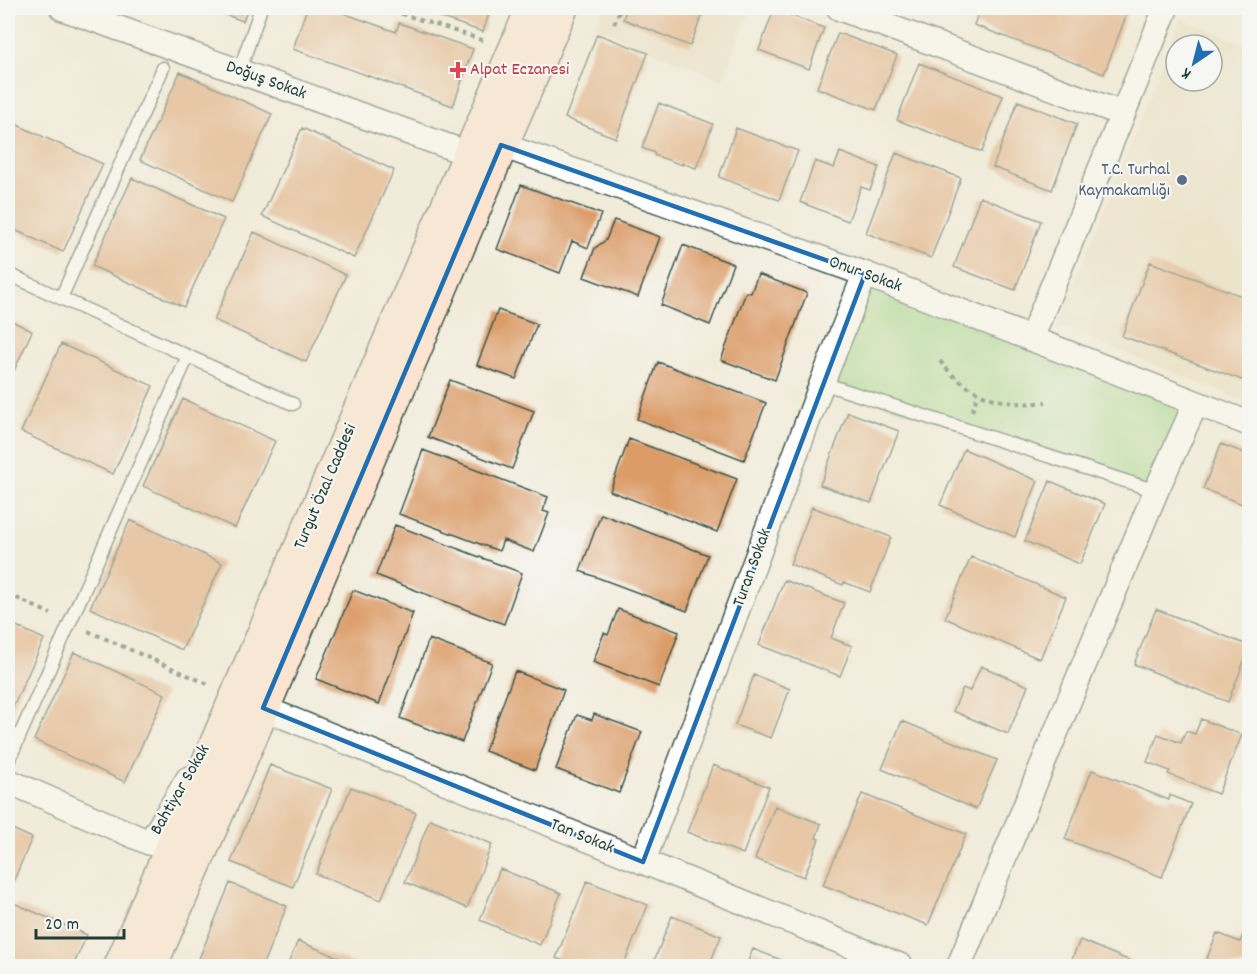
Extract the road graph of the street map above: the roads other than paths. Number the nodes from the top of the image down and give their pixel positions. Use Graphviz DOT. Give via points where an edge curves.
graph roads {
  1 [pos="62,8"];
  2 [pos="261,8"];
  3 [pos="533,8"];
  4 [pos="561,8"];
  5 [pos="839,8"];
  6 [pos="1166,8"];
  7 [pos="163,68"];
  8 [pos="239,72"];
  9 [pos="1123,114"];
  10 [pos="482,145"];
  11 [pos="8,274"];
  12 [pos="865,274"];
  13 [pos="61,298"];
  14 [pos="1031,339"];
  15 [pos="188,356"];
  16 [pos="822,382"];
  17 [pos="1196,403"];
  18 [pos="293,404"];
  19 [pos="1250,424"];
  20 [pos="1156,491"];
  21 [pos="249,702"];
  22 [pos="8,762"];
  23 [pos="8,781"];
  24 [pos="643,862"];
  25 [pos="121,966"];
  26 [pos="150,966"];
  27 [pos="901,966"];
  28 [pos="959,966"];
  1 -- 8 [label="street, Doğuş Sokak"];
  2 -- 8 [label="lane"];
  3 -- 10 [label="street, Turgut Özal Caddesi"];
  4 -- 10 [label="street, Turgut Özal Caddesi"];
  5 -- 9 [label="street"];
  6 -- 9 [label="street"];
  7 -- 13 [label="lane"];
  8 -- 10 [label="street, Doğuş Sokak"];
  9 -- 14 [label="street"];
  10 -- 12 [label="street, Onur Sokak"];
  10 -- 21 [label="street, Turgut Özal Caddesi"];
  11 -- 13 [label="lane"];
  12 -- 14 [label="street, Onur Sokak"];
  12 -- 16 [label="street, Turan Sokak"];
  13 -- 15 [label="lane"];
  14 -- 17 [label="street, Onur Sokak"];
  15 -- 18 [label="lane"];
  15 -- 22 [label="lane"];
  16 -- 20 [label="lane"];
  16 -- 24 [label="street, Turan Sokak"];
  17 -- 19 [label="street, Onur Sokak"];
  17 -- 20 [label="street"];
  20 -- 28 [label="street"];
  21 -- 23 [label="street, Bahtiyar Sokak" via="150,843"];
  21 -- 24 [label="street, Tan Sokak"];
  21 -- 25 [label="street, Turgut Özal Caddesi"];
  21 -- 26 [label="street, Turgut Özal Caddesi"];
  24 -- 27 [label="street, Tan Sokak"];
}
